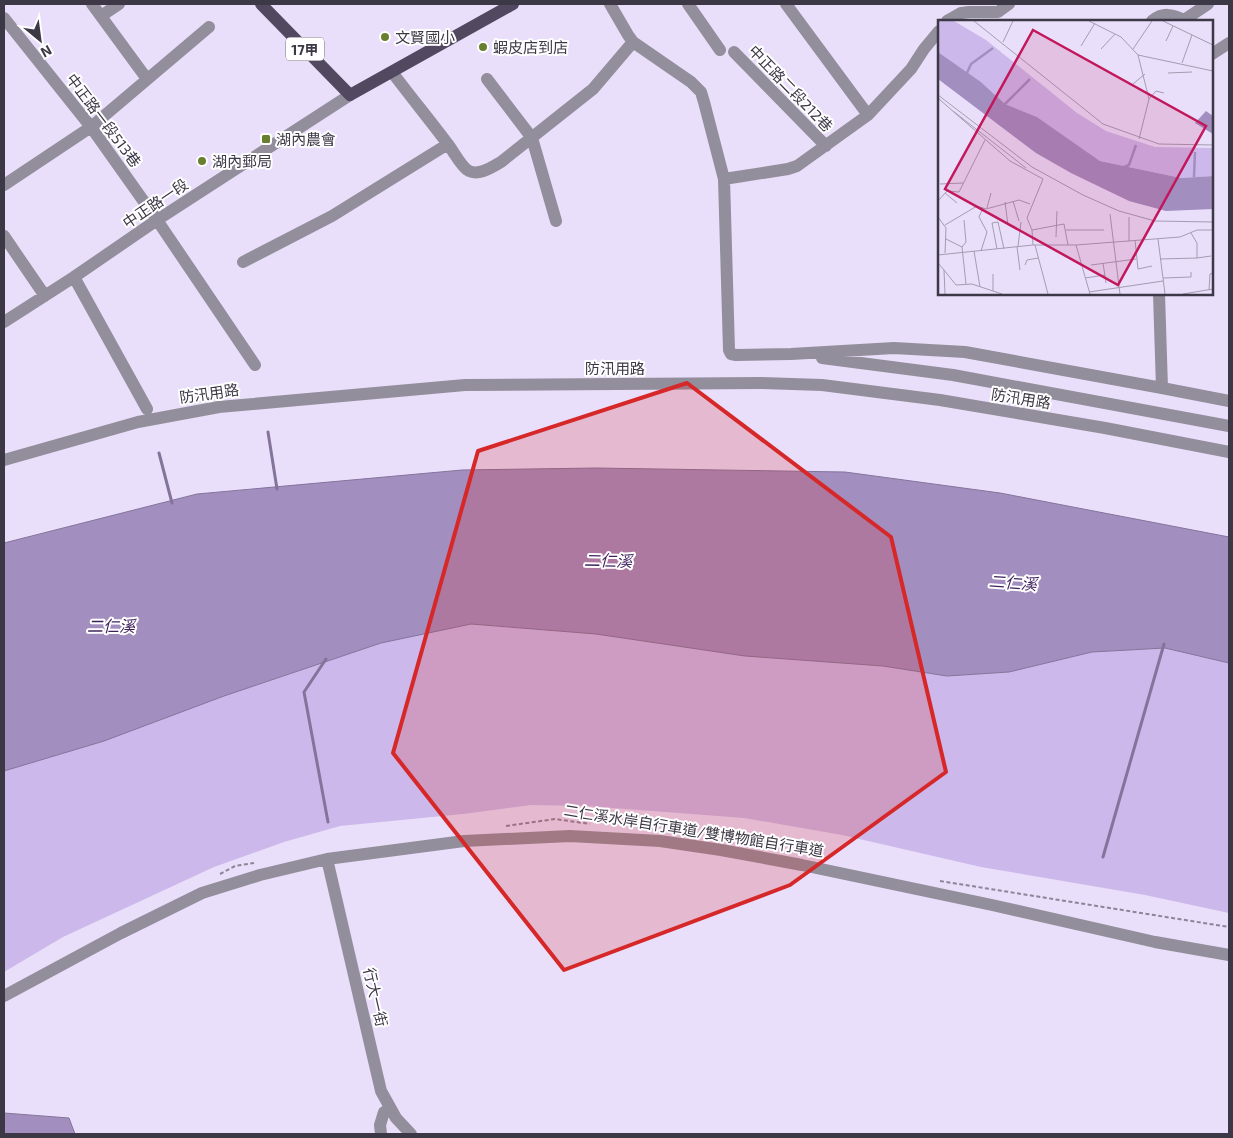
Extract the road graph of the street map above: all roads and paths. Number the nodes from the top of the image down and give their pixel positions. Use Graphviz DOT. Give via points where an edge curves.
graph roads {
  1 [pos="92,4"];
  2 [pos="119,4"];
  3 [pos="261,4"];
  4 [pos="513,4"];
  5 [pos="610,4"];
  6 [pos="688,4"];
  7 [pos="786,4"];
  8 [pos="1009,4"];
  9 [pos="1208,4"];
  10 [pos="969,8"];
  11 [pos="101,16"];
  12 [pos="4,18"];
  13 [pos="949,20"];
  14 [pos="1153,20"];
  15 [pos="1184,20"];
  16 [pos="1184,20"];
  17 [pos="209,27"];
  18 [pos="938,32"];
  19 [pos="633,42"];
  20 [pos="1229,43"];
  21 [pos="720,50"];
  22 [pos="734,52"];
  23 [pos="1213,53"];
  24 [pos="392,72"];
  25 [pos="147,79"];
  26 [pos="487,79"];
  27 [pos="350,95"];
  28 [pos="868,115"];
  29 [pos="91,127"];
  30 [pos="532,138"];
  31 [pos="448,144"];
  32 [pos="826,146"];
  33 [pos="724,179"];
  34 [pos="4,184"];
  35 [pos="157,220"];
  36 [pos="556,221"];
  37 [pos="4,236"];
  38 [pos="243,262"];
  39 [pos="74,277"];
  40 [pos="1159,295"];
  41 [pos="45,296"];
  42 [pos="4,322"];
  43 [pos="791,354"];
  44 [pos="255,365"];
  45 [pos="1162,388"];
  46 [pos="1229,401"];
  47 [pos="148,409"];
  48 [pos="1229,426"];
  49 [pos="1229,452"];
  50 [pos="4,460"];
  51 [pos="594,825"];
  52 [pos="507,826"];
  53 [pos="327,859"];
  54 [pos="255,863"];
  55 [pos="218,875"];
  56 [pos="936,880"];
  57 [pos="1229,927"];
  58 [pos="1229,955"];
  59 [pos="4,996"];
  60 [pos="390,1109"];
  61 [pos="381,1134"];
  62 [pos="411,1134"];
  1 -- 11 [label="street"];
  2 -- 11 [label="street"];
  3 -- 27 [label="main road, 17甲"];
  4 -- 24 [label="main road"];
  5 -- 19 [label="street"];
  6 -- 21 [label="street"];
  7 -- 28 [label="street"];
  8 -- 10 [label="street" via="998,12"];
  9 -- 15 [label="street"];
  10 -- 13 [label="street"];
  11 -- 25 [label="street"];
  12 -- 29 [label="street, 中正路一段513巷"];
  14 -- 16 [label="street" via="1165,14"];
  17 -- 25 [label="street"];
  18 -- 28 [label="street, 中正路二段212巷" via="911,69"];
  19 -- 30 [label="street" via="593,89"];
  19 -- 33 [label="street" via="701,92"];
  20 -- 23 [label="street"];
  22 -- 32 [label="street, 中正路二段212巷"];
  24 -- 27 [label="main road"];
  24 -- 31 [label="street"];
  25 -- 29 [label="street"];
  26 -- 30 [label="street"];
  27 -- 35 [label="street, 中正路一段"];
  28 -- 32 [label="street, 中正路二段212巷"];
  29 -- 34 [label="street"];
  29 -- 35 [label="street, 中正路一段513巷"];
  30 -- 31 [label="street" via="501,162 478,172 465,167"];
  30 -- 36 [label="street"];
  31 -- 38 [label="street" via="332,216"];
  32 -- 33 [label="street, 中正路二段212巷" via="792,168"];
  33 -- 43 [label="street" via="729,350 736,355"];
  35 -- 39 [label="street, 中正路一段"];
  35 -- 44 [label="street, 中正路一段513巷"];
  37 -- 41 [label="street"];
  39 -- 41 [label="street, 中正路一段"];
  39 -- 47 [label="street"];
  40 -- 45 [label="street"];
  41 -- 42 [label="street, 中正路一段"];
  43 -- 45 [label="street" via="894,348 965,352"];
  43 -- 48 [label="street" via="953,376"];
  45 -- 46 [label="street"];
  49 -- 50 [label="street, 防汛用路" via="969,405 822,385 752,383 464,385 219,407 138,422"];
  51 -- 52 [label="path, 二仁溪水岸自行車道/雙博物館自行車道" via="555,819"];
  53 -- 58 [label="street" via="464,841 570,836 660,841 802,865"];
  53 -- 59 [label="street" via="202,893"];
  53 -- 60 [label="street, 行大一街" via="381,1091"];
  54 -- 55 [label="path" via="235,866"];
  56 -- 57 [label="path"];
  60 -- 61 [label="street" via="384,1112"];
  60 -- 62 [label="street, 行大一街"];
}
